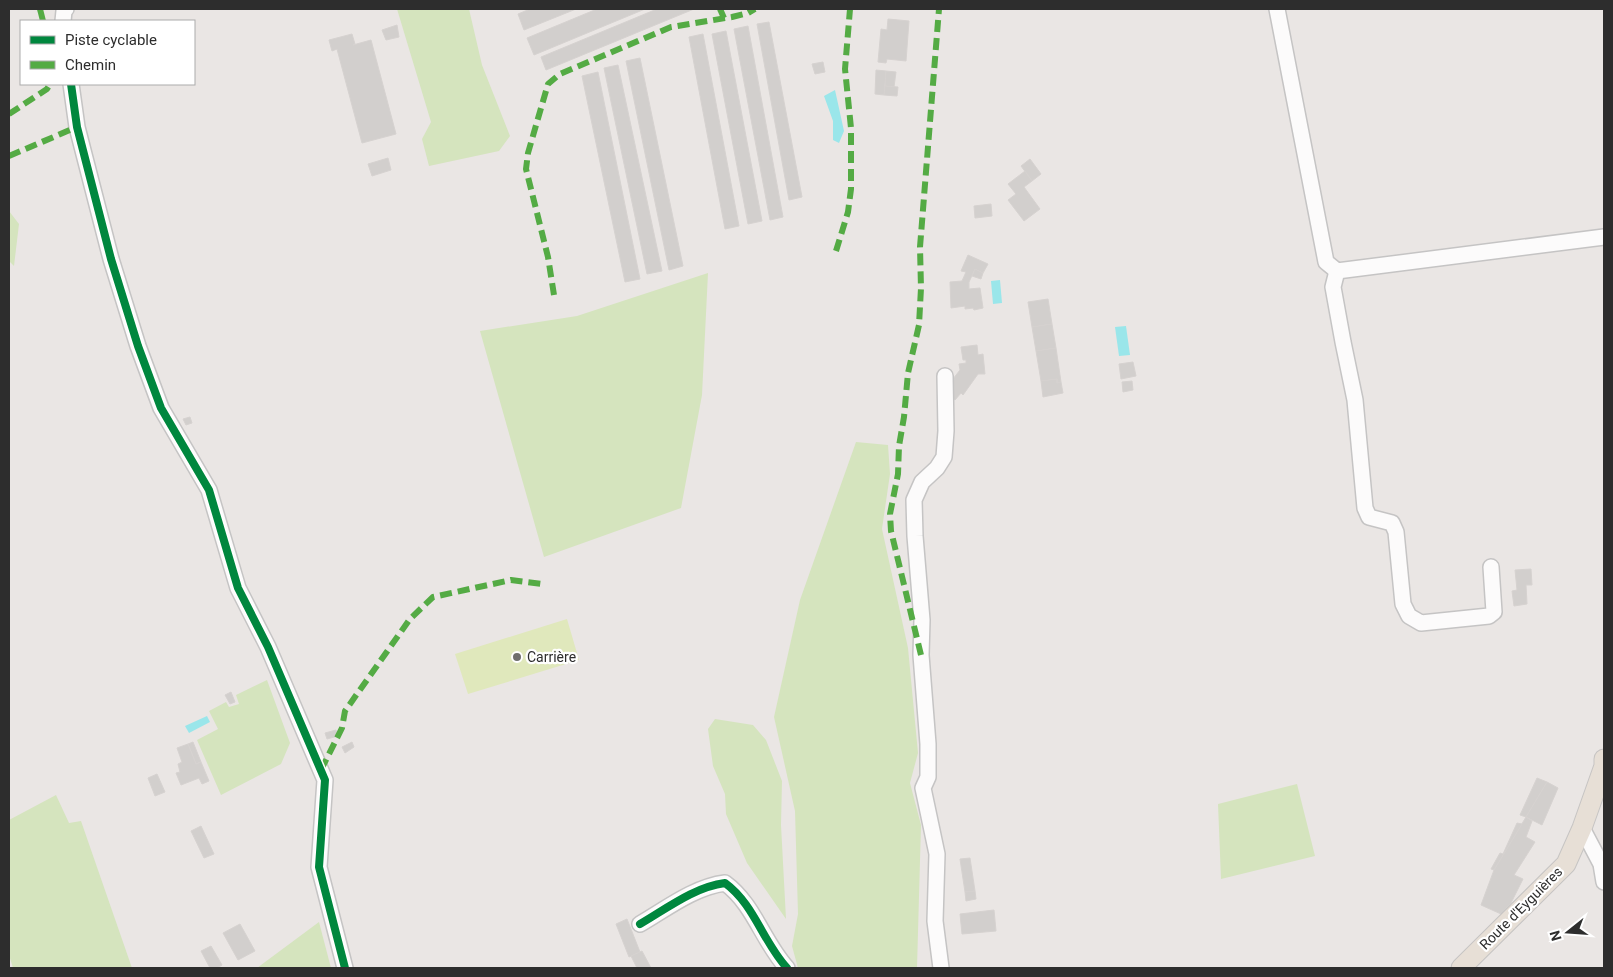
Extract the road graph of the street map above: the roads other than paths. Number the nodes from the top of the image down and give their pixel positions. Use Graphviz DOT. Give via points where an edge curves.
graph roads {
  1 [pos="1277,9"];
  2 [pos="71,85"];
  3 [pos="1604,237"];
  4 [pos="1337,271"];
  5 [pos="945,376"];
  6 [pos="1491,567"];
  7 [pos="1604,759"];
  8 [pos="1582,828"];
  9 [pos="1604,882"];
  10 [pos="640,924"];
  11 [pos="345,968"];
  12 [pos="786,968"];
  13 [pos="941,968"];
  14 [pos="1462,968"];
  1 -- 4 [label="street" via="1326,262"];
  2 -- 11 [label="street" via="77,127 111,259 138,346 162,408 209,490 238,588 268,647 325,780 319,867"];
  3 -- 4 [label="street"];
  4 -- 6 [label="street" via="1333,287 1355,400 1365,508 1369,517 1392,523 1396,532 1402,604 1409,616 1421,623 1489,616 1494,612"];
  5 -- 13 [label="street" via="944,458 922,482 914,500 928,744 928,777 923,788 937,854 935,921"];
  7 -- 8 [label="main road, Route d'Eyguières"];
  8 -- 9 [label="street" via="1601,864"];
  8 -- 14 [label="main road, Route d'Eyguières" via="1566,864"];
  10 -- 12 [label="street" via="698,890 725,883 735,890"];
}
